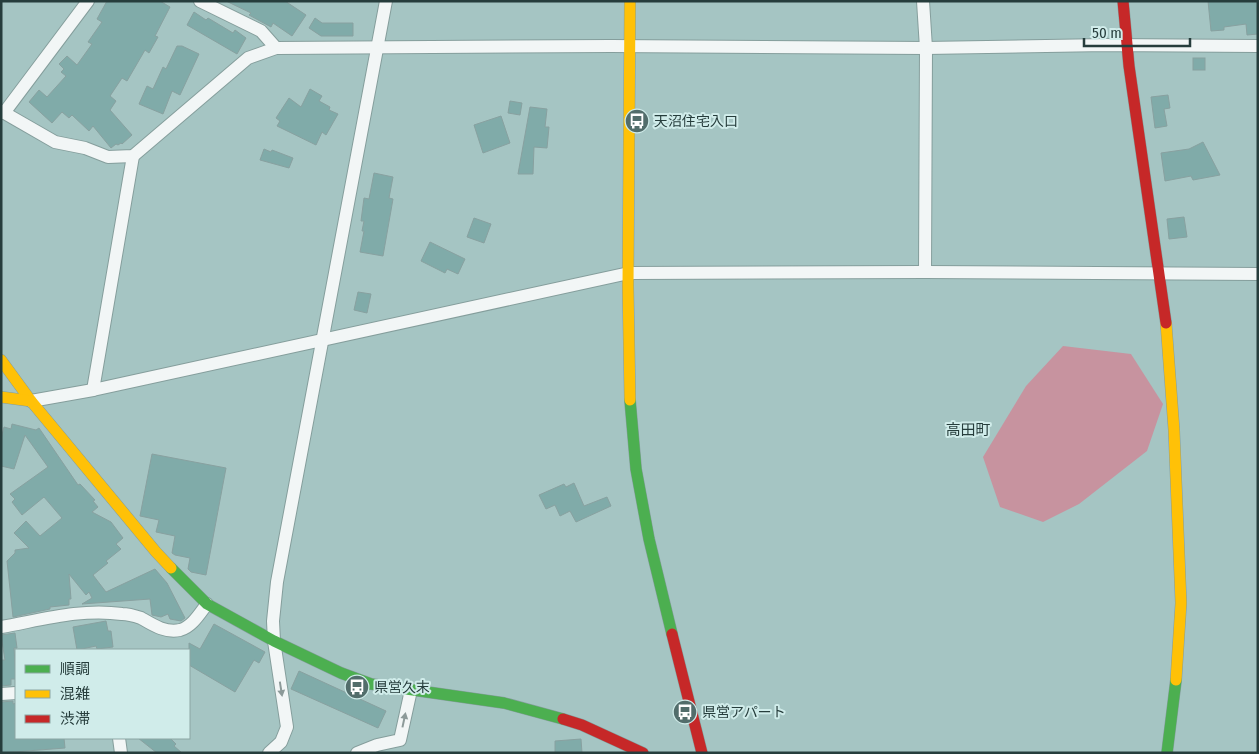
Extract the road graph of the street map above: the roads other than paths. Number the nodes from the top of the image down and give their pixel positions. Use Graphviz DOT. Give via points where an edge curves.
graph roads {
  1 [pos="88,1"];
  2 [pos="200,1"];
  3 [pos="386,1"];
  4 [pos="630,1"];
  5 [pos="924,1"];
  6 [pos="1123,1"];
  7 [pos="1127,46"];
  8 [pos="1258,46"];
  9 [pos="630,47"];
  10 [pos="276,48"];
  11 [pos="926,48"];
  12 [pos="377,49"];
  13 [pos="2,112"];
  14 [pos="133,156"];
  15 [pos="925,272"];
  16 [pos="629,273"];
  17 [pos="1160,274"];
  18 [pos="1258,274"];
  19 [pos="322,339"];
  20 [pos="1,360"];
  21 [pos="93,390"];
  22 [pos="1,397"];
  23 [pos="31,401"];
  24 [pos="207,604"];
  25 [pos="1,627"];
  26 [pos="274,641"];
  27 [pos="411,690"];
  28 [pos="15,693"];
  29 [pos="1,694"];
  30 [pos="118,739"];
  31 [pos="121,753"];
  32 [pos="269,753"];
  33 [pos="357,753"];
  34 [pos="643,753"];
  35 [pos="702,753"];
  36 [pos="1167,753"];
  1 -- 13 [label="street"];
  2 -- 10 [label="street" via="261,31"];
  3 -- 12 [label="street"];
  4 -- 9 [label="street"];
  5 -- 11 [label="street"];
  6 -- 7 [label="street"];
  7 -- 8 [label="street"];
  7 -- 11 [label="street"];
  7 -- 17 [label="street"];
  9 -- 11 [label="street"];
  9 -- 12 [label="street"];
  9 -- 16 [label="street"];
  10 -- 12 [label="street"];
  10 -- 14 [label="street" via="248,58"];
  11 -- 15 [label="street"];
  12 -- 19 [label="street"];
  13 -- 14 [label="street" via="55,142 108,157"];
  14 -- 21 [label="street"];
  15 -- 16 [label="street"];
  15 -- 17 [label="street"];
  16 -- 19 [label="street"];
  16 -- 35 [label="street" via="630,395 636,469 649,539"];
  17 -- 18 [label="street"];
  17 -- 36 [label="street" via="1174,430 1181,603"];
  19 -- 21 [label="street"];
  19 -- 26 [label="street" via="277,582"];
  20 -- 23 [label="street"];
  21 -- 23 [label="street"];
  22 -- 23 [label="street"];
  23 -- 24 [label="street" via="156,552"];
  24 -- 25 [label="street" via="190,625 180,630 165,630 139,617 121,613 60,614"];
  24 -- 26 [label="street"];
  26 -- 27 [label="street" via="341,673"];
  26 -- 32 [label="street, one-way" via="287,727 281,742"];
  33 -- 27 [label="street, one-way" via="400,740"];
  27 -- 34 [label="street" via="504,703 544,713 582,725"];
  28 -- 29 [label="street"];
  30 -- 31 [label="street"];
}
